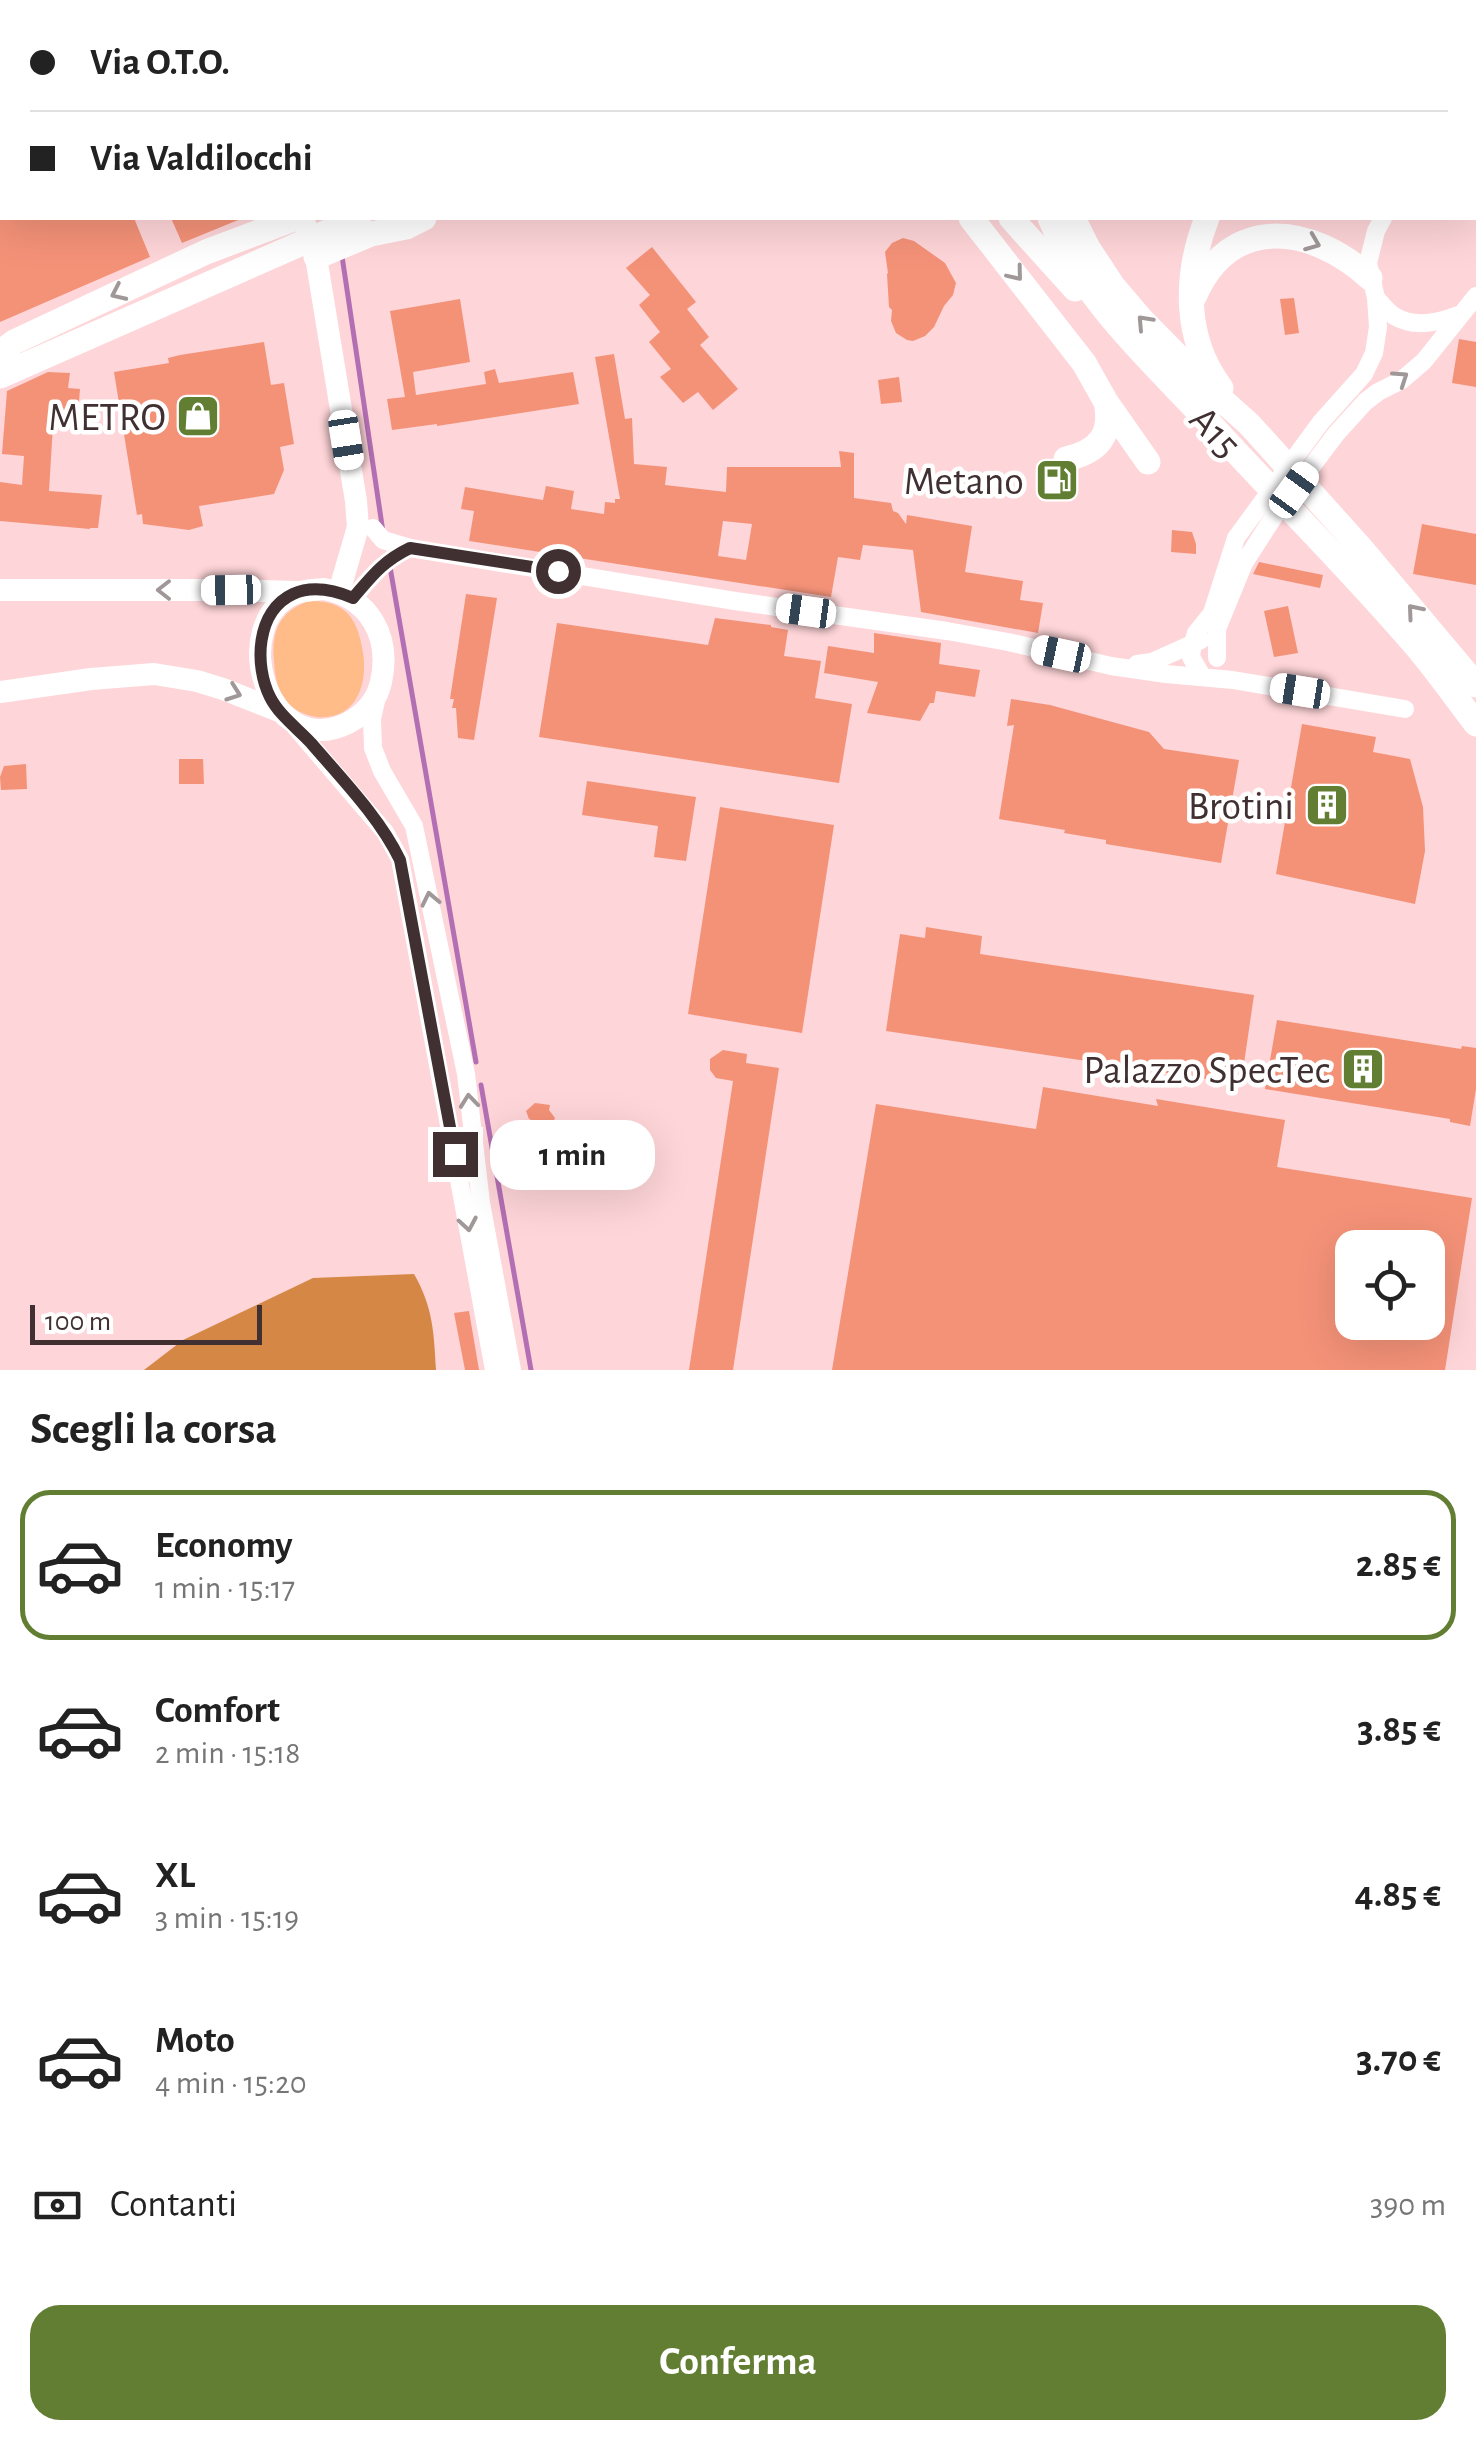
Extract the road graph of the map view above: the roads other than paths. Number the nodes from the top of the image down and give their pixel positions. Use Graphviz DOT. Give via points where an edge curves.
graph roads {
  1 [pos="294,220"];
  2 [pos="300,220"];
  3 [pos="353,220"];
  4 [pos="420,220"];
  5 [pos="972,220"];
  6 [pos="1016,220"];
  7 [pos="1051,220"];
  8 [pos="1075,220"];
  9 [pos="1206,220"];
  10 [pos="1383,220"];
  11 [pos="1247,230"];
  12 [pos="1228,252"];
  13 [pos="316,257"];
  14 [pos="1373,288"];
  15 [pos="1192,301"];
  16 [pos="1470,304"];
  17 [pos="0,353"];
  18 [pos="1142,355"];
  19 [pos="0,376"];
  20 [pos="1210,396"];
  21 [pos="1106,402"];
  22 [pos="341,412"];
  23 [pos="1066,458"];
  24 [pos="1148,462"];
  25 [pos="373,528"];
  26 [pos="410,548"];
  27 [pos="352,553"];
  28 [pos="0,590"];
  29 [pos="301,591"];
  30 [pos="346,595"];
  31 [pos="1217,628"];
  32 [pos="1193,643"];
  33 [pos="1217,658"];
  34 [pos="1111,666"];
  35 [pos="1202,676"];
  36 [pos="1233,680"];
  37 [pos="1476,686"];
  38 [pos="0,692"];
  39 [pos="377,695"];
  40 [pos="1405,708"];
  41 [pos="283,715"];
  42 [pos="1476,724"];
  43 [pos="494,1370"];
  44 [pos="512,1370"];
  1 -- 17 [label="highway, one-way" via="206,252"];
  2 -- 13 [label="main road"];
  3 -- 19 [label="highway"];
  4 -- 13 [label="highway"];
  5 -- 21 [label="highway, one-way" via="1084,363"];
  6 -- 18 [label="highway" via="1119,338"];
  7 -- 18 [label="highway, A15 / A15" via="1098,303"];
  20 -- 8 [label="highway, A15 / A15, one-way" via="1112,286"];
  9 -- 15 [label="highway" via="1191,273"];
  10 -- 14 [label="street" via="1368,263"];
  11 -- 12 [label="highway"];
  12 -- 14 [label="highway, one-way" via="1248,240 1298,236 1360,269"];
  12 -- 15 [label="highway" via="1212,265"];
  13 -- 22 [label="main road"];
  14 -- 16 [label="street" via="1394,316 1416,324 1442,322"];
  14 -- 32 [label="street" via="1378,327 1364,374 1236,538 1212,613"];
  15 -- 20 [label="highway"];
  31 -- 16 [label="street, one-way" via="1244,564 1312,464 1365,402 1424,360"];
  18 -- 20 [label="highway, A15 / A15"];
  37 -- 20 [label="highway, A15 / A15, one-way" via="1249,424"];
  20 -- 42 [label="highway, A15 / A15"];
  21 -- 23 [label="highway" via="1107,429 1099,442 1085,455"];
  21 -- 24 [label="highway"];
  22 -- 25 [label="main road" via="356,434"];
  22 -- 27 [label="main road" via="358,527"];
  25 -- 26 [label="street" via="383,540"];
  26 -- 30 [label="street"];
  26 -- 34 [label="street" via="1001,641"];
  27 -- 29 [label="main road"];
  27 -- 30 [label="main road"];
  29 -- 28 [label="main road, one-way"];
  29 -- 30 [label="main road"];
  29 -- 41 [label="main road" via="271,614 262,638 264,678"];
  30 -- 39 [label="main road" via="378,631 384,652"];
  31 -- 32 [label="street"];
  31 -- 33 [label="street"];
  32 -- 33 [label="street"];
  32 -- 34 [label="street" via="1152,662"];
  32 -- 35 [label="street" via="1191,657"];
  33 -- 36 [label="street"];
  34 -- 35 [label="street"];
  35 -- 36 [label="street"];
  36 -- 40 [label="street"];
  38 -- 41 [label="main road, one-way" via="154,674 223,688"];
  39 -- 41 [label="main road" via="356,718 333,727 310,728"];
  44 -- 39 [label="street, one-way" via="480,1203 466,1076 414,826 373,748"];
  41 -- 43 [label="street, one-way" via="385,832 400,860"];
}
